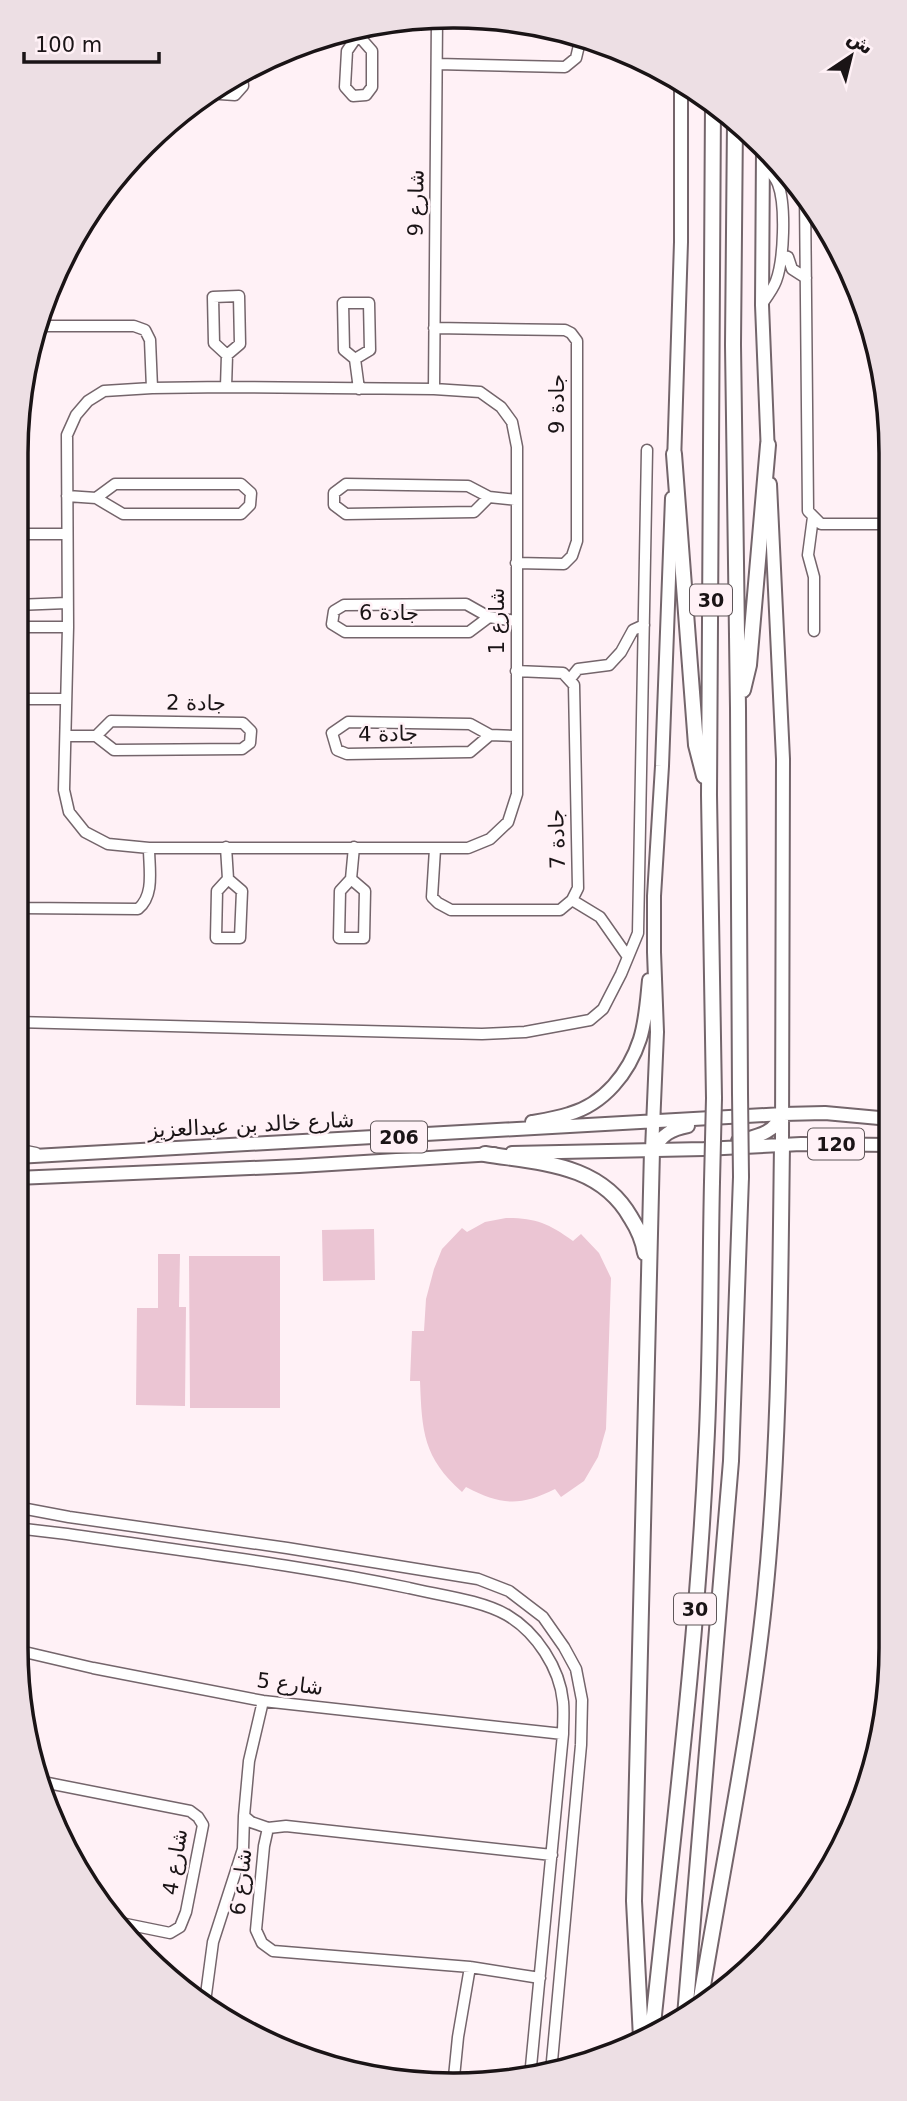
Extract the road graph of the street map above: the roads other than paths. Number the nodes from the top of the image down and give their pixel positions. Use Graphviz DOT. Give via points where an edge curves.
graph roads {
  1 [pos="437,29"];
  2 [pos="361,38"];
  3 [pos="355,39"];
  4 [pos="579,47"];
  5 [pos="437,64"];
  6 [pos="243,84"];
  7 [pos="226,94"];
  8 [pos="681,94"];
  9 [pos="713,116"];
  10 [pos="735,135"];
  11 [pos="762,161"];
  12 [pos="771,171"];
  13 [pos="805,214"];
  14 [pos="782,255"];
  15 [pos="806,278"];
  16 [pos="762,305"];
  17 [pos="48,326"];
  18 [pos="433,328"];
  19 [pos="227,355"];
  20 [pos="355,359"];
  21 [pos="226,387"];
  22 [pos="152,388"];
  23 [pos="359,389"];
  24 [pos="434,389"];
  25 [pos="768,445"];
  26 [pos="647,450"];
  27 [pos="674,454"];
  28 [pos="67,496"];
  29 [pos="489,497"];
  30 [pos="96,498"];
  31 [pos="517,500"];
  32 [pos="813,517"];
  33 [pos="879,524"];
  34 [pos="28,534"];
  35 [pos="67,534"];
  36 [pos="516,563"];
  37 [pos="66,603"];
  38 [pos="28,605"];
  39 [pos="489,617"];
  40 [pos="516,621"];
  41 [pos="643,625"];
  42 [pos="28,627"];
  43 [pos="68,627"];
  44 [pos="814,631"];
  45 [pos="516,671"];
  46 [pos="570,679"];
  47 [pos="28,699"];
  48 [pos="65,699"];
  49 [pos="738,708"];
  50 [pos="490,735"];
  51 [pos="66,736"];
  52 [pos="96,736"];
  53 [pos="516,736"];
  54 [pos="709,795"];
  55 [pos="226,847"];
  56 [pos="354,847"];
  57 [pos="149,848"];
  58 [pos="435,849"];
  59 [pos="228,879"];
  60 [pos="351,879"];
  61 [pos="572,900"];
  62 [pos="28,908"];
  63 [pos="654,952"];
  64 [pos="628,957"];
  65 [pos="28,1022"];
  66 [pos="783,1114"];
  67 [pos="750,1116"];
  68 [pos="879,1118"];
  69 [pos="654,1122"];
  70 [pos="489,1131"];
  71 [pos="295,1143"];
  72 [pos="782,1144"];
  73 [pos="879,1145"];
  74 [pos="704,1149"];
  75 [pos="652,1150"];
  76 [pos="28,1152"];
  77 [pos="485,1154"];
  78 [pos="46,1156"];
  79 [pos="28,1157"];
  80 [pos="299,1166"];
  81 [pos="28,1177"];
  82 [pos="650,1283"];
  83 [pos="28,1509"];
  84 [pos="69,1517"];
  85 [pos="28,1529"];
  86 [pos="66,1534"];
  87 [pos="355,1559"];
  88 [pos="374,1562"];
  89 [pos="352,1578"];
  90 [pos="371,1580"];
  91 [pos="28,1653"];
  92 [pos="263,1701"];
  93 [pos="563,1734"];
  94 [pos="51,1784"];
  95 [pos="244,1816"];
  96 [pos="268,1828"];
  97 [pos="552,1855"];
  98 [pos="132,1926"];
  99 [pos="470,1967"];
  100 [pos="540,1978"];
  101 [pos="701,1993"];
  102 [pos="206,1994"];
  103 [pos="686,2003"];
  104 [pos="653,2023"];
  105 [pos="641,2030"];
  106 [pos="533,2049"];
  107 [pos="553,2052"];
  108 [pos="552,2062"];
  109 [pos="531,2066"];
  110 [pos="454,2073"];
  1 -- 5 [label="street, شارع 9"];
  2 -- 3 [label="street" via="372,51 372,87 366,95 353,96 345,87 347,51"];
  4 -- 5 [label="street" via="576,58 565,67"];
  5 -- 18 [label="street, شارع 9"];
  6 -- 7 [label="street" via="235,95"];
  8 -- 27 [label="main road"];
  9 -- 54 [label="highway, 30"];
  10 -- 49 [label="highway, 30"];
  11 -- 16 [label="main road"];
  12 -- 14 [label="street" via="781,202"];
  13 -- 15 [label="street"];
  14 -- 15 [label="street"];
  14 -- 16 [label="street" via="776,281"];
  15 -- 32 [label="street" via="808,511"];
  16 -- 25 [label="main road"];
  17 -- 22 [label="street" via="135,326 145,330 150,340"];
  18 -- 24 [label="street, شارع 9"];
  18 -- 36 [label="street, جادة 9" via="565,330 577,341 577,541 564,564"];
  19 -- 19 [label="street" via="214,344 213,297 239,296 240,344"];
  19 -- 21 [label="street"];
  20 -- 20 [label="street" via="344,350 343,303 369,303 370,350"];
  20 -- 23 [label="street"];
  21 -- 22 [label="street, شارع 1"];
  21 -- 23 [label="street, شارع 1"];
  22 -- 28 [label="street, شارع 1" via="104,391 76,415 66,435"];
  23 -- 24 [label="street, شارع 1"];
  24 -- 31 [label="street, شارع 1" via="481,392 501,407 512,422 517,447"];
  25 -- 49 [label="highway" via="749,665"];
  25 -- 66 [label="main road" via="783,759"];
  26 -- 41 [label="street"];
  27 -- 54 [label="highway" via="696,745"];
  27 -- 63 [label="main road"];
  28 -- 30 [label="street"];
  28 -- 35 [label="street, شارع 1"];
  29 -- 29 [label="street" via="468,486 346,484 334,493 334,505 346,514 474,513"];
  29 -- 31 [label="street"];
  30 -- 30 [label="street" via="123,514 241,514 250,505 251,493 241,484 115,484"];
  31 -- 36 [label="street, شارع 1"];
  32 -- 33 [label="street" via="821,524"];
  32 -- 44 [label="street" via="808,555 814,577"];
  34 -- 35 [label="street"];
  35 -- 37 [label="street, شارع 1"];
  36 -- 40 [label="street, شارع 1"];
  37 -- 38 [label="street"];
  37 -- 43 [label="street, شارع 1"];
  39 -- 39 [label="street, جادة 6" via="467,604 344,605 334,611 332,624 345,632 469,632"];
  39 -- 40 [label="street, جادة 6"];
  40 -- 45 [label="street, شارع 1"];
  41 -- 46 [label="street" via="633,630 609,664 578,669"];
  41 -- 64 [label="street" via="638,933"];
  42 -- 43 [label="street"];
  43 -- 48 [label="street, شارع 1"];
  45 -- 46 [label="street" via="563,673"];
  45 -- 53 [label="street, شارع 1"];
  46 -- 61 [label="street, جادة 7" via="574,685 578,888"];
  47 -- 48 [label="street"];
  48 -- 51 [label="street, شارع 1"];
  49 -- 103 [label="highway, 30, bridge" via="741,1177 731,1461"];
  50 -- 50 [label="street, جادة 4" via="470,724 362,722 348,722 332,733 337,750 347,754 470,752"];
  50 -- 53 [label="street, جادة 4"];
  51 -- 52 [label="street, جادة 2"];
  51 -- 57 [label="street, شارع 1" via="64,790 69,812 85,832 108,844"];
  52 -- 52 [label="street, جادة 2" via="114,750 242,749 250,743 251,731 243,723 111,721"];
  53 -- 58 [label="street, شارع 1" via="517,794 508,822 490,839 468,848"];
  54 -- 104 [label="highway, 30, bridge" via="714,1098 706,1451 694,1633"];
  55 -- 56 [label="street, شارع 1"];
  55 -- 57 [label="street, شارع 1"];
  55 -- 59 [label="street"];
  56 -- 58 [label="street, شارع 1"];
  56 -- 60 [label="street"];
  57 -- 62 [label="street" via="149,894 138,909"];
  58 -- 61 [label="street" via="432,897 451,910 560,910"];
  59 -- 59 [label="street" via="217,891 216,937 240,938 242,891"];
  60 -- 60 [label="street" via="340,891 339,938 364,938 365,891"];
  61 -- 64 [label="street" via="600,917"];
  63 -- 69 [label="main road"];
  63 -- 70 [label="main road" via="641,1037 631,1063 606,1094 570,1114"];
  64 -- 65 [label="street" via="603,1009 590,1020 525,1032"];
  66 -- 67 [label="main road, شارع خالد بن عبدالعزيز / 206"];
  66 -- 68 [label="main road, 120"];
  66 -- 72 [label="main road"];
  66 -- 74 [label="main road" via="769,1132"];
  67 -- 69 [label="main road, شارع خالد بن عبدالعزيز / 206"];
  67 -- 75 [label="main road" via="671,1130"];
  69 -- 70 [label="main road, شارع خالد بن عبدالعزيز / 206"];
  69 -- 75 [label="main road"];
  70 -- 71 [label="main road, شارع خالد بن عبدالعزيز / 206"];
  71 -- 78 [label="main road, شارع خالد بن عبدالعزيز / 206"];
  71 -- 80 [label="main road" via="305,1149"];
  72 -- 73 [label="main road, 120"];
  72 -- 74 [label="main road, شارع خالد بن عبدالعزيز / 206"];
  72 -- 101 [label="highway" via="774,1471 765,1596 745,1743"];
  74 -- 75 [label="main road, شارع خالد بن عبدالعزيز / 206"];
  75 -- 77 [label="main road, شارع خالد بن عبدالعزيز / 206"];
  75 -- 82 [label="highway"];
  76 -- 78 [label="street"];
  77 -- 80 [label="main road, شارع خالد بن عبدالعزيز / 206"];
  77 -- 82 [label="highway" via="575,1170 605,1186 641,1235"];
  78 -- 79 [label="main road, شارع خالد بن عبدالعزيز / 206"];
  80 -- 81 [label="main road, شارع خالد بن عبدالعزيز / 206"];
  82 -- 105 [label="highway" via="634,1901"];
  83 -- 84 [label="street"];
  84 -- 86 [label="street"];
  84 -- 87 [label="street"];
  85 -- 86 [label="street"];
  86 -- 89 [label="street"];
  87 -- 88 [label="street"];
  87 -- 89 [label="street"];
  88 -- 90 [label="street"];
  88 -- 107 [label="street" via="478,1579 509,1591 543,1617 576,1669 582,1700 582,1745"];
  89 -- 90 [label="street"];
  90 -- 93 [label="street" via="468,1601 506,1614 524,1628 540,1645 558,1680"];
  91 -- 92 [label="street, شارع 5"];
  92 -- 93 [label="street, شارع 5"];
  92 -- 95 [label="street" via="249,1761"];
  93 -- 97 [label="street"];
  94 -- 98 [label="street, شارع 4" via="190,1811 203,1825 187,1913 180,1927 170,1934"];
  95 -- 96 [label="street"];
  95 -- 102 [label="street" via="243,1849 214,1942"];
  96 -- 97 [label="street, شارع 6" via="286,1826"];
  96 -- 99 [label="street, شارع 6" via="256,1930 262,1943 273,1951"];
  97 -- 100 [label="street"];
  99 -- 100 [label="street, شارع 6"];
  99 -- 110 [label="street"];
  100 -- 106 [label="street"];
  106 -- 107 [label="street"];
  106 -- 109 [label="street"];
  107 -- 108 [label="street"];
}
